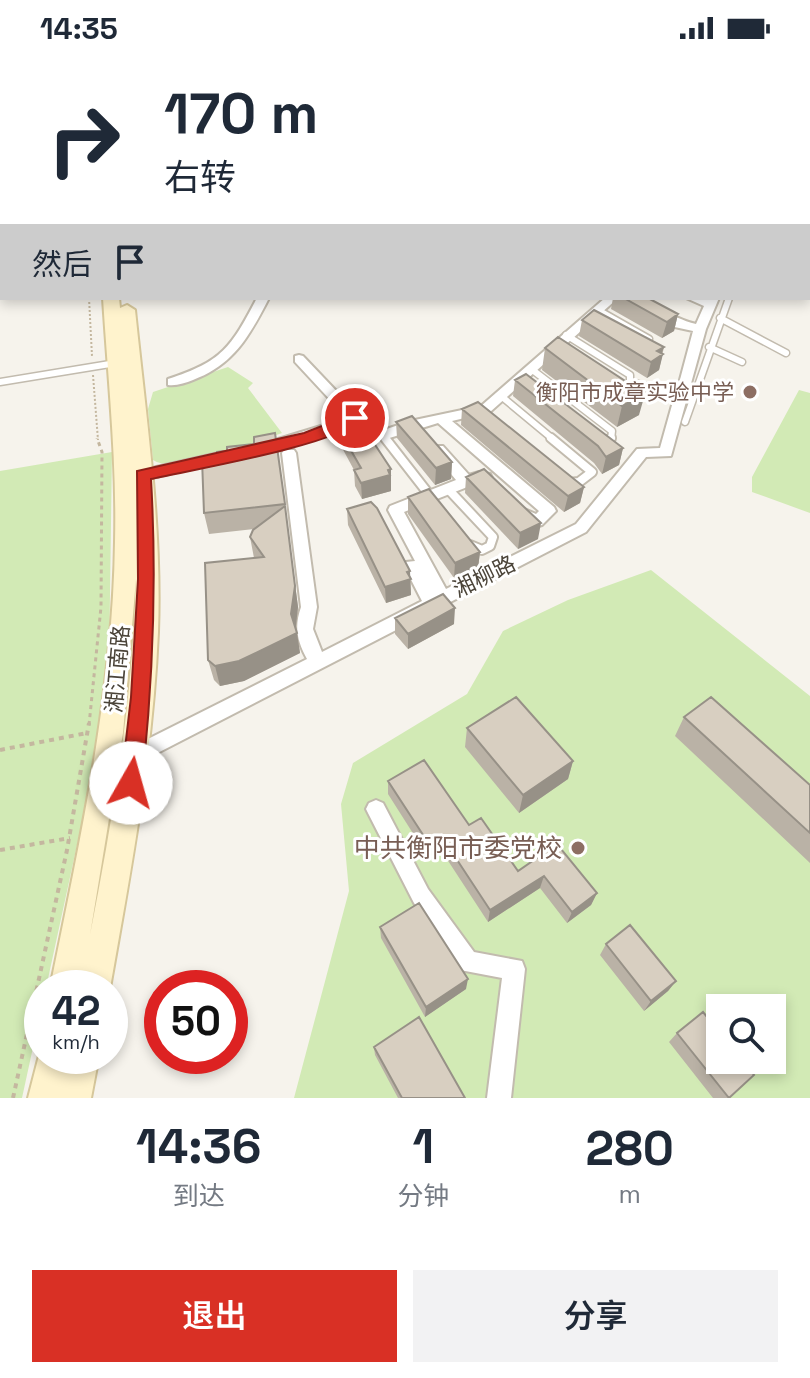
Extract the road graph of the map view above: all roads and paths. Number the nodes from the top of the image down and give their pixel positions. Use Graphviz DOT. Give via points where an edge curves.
graph roads {
  1 [pos="89,300"];
  2 [pos="111,300"];
  3 [pos="125,300"];
  4 [pos="262,300"];
  5 [pos="610,300"];
  6 [pos="631,300"];
  7 [pos="715,307"];
  8 [pos="596,317"];
  9 [pos="700,329"];
  10 [pos="566,335"];
  11 [pos="638,346"];
  12 [pos="553,347"];
  13 [pos="709,347"];
  14 [pos="786,353"];
  15 [pos="565,356"];
  16 [pos="299,359"];
  17 [pos="742,362"];
  18 [pos="104,365"];
  19 [pos="530,368"];
  20 [pos="519,379"];
  21 [pos="0,382"];
  22 [pos="173,382"];
  23 [pos="531,388"];
  24 [pos="627,389"];
  25 [pos="501,396"];
  26 [pos="682,396"];
  27 [pos="476,410"];
  28 [pos="440,418"];
  29 [pos="489,420"];
  30 [pos="685,422"];
  31 [pos="416,424"];
  32 [pos="383,435"];
  33 [pos="591,436"];
  34 [pos="289,453"];
  35 [pos="143,475"];
  36 [pos="562,480"];
  37 [pos="466,482"];
  38 [pos="448,489"];
  39 [pos="435,501"];
  40 [pos="464,537"];
  41 [pos="437,599"];
  42 [pos="318,661"];
  43 [pos="87,733"];
  44 [pos="0,750"];
  45 [pos="135,755"];
  46 [pos="376,809"];
  47 [pos="70,838"];
  48 [pos="0,850"];
  49 [pos="69,970"];
  50 [pos="98,970"];
  51 [pos="49,1074"];
  52 [pos="80,1074"];
  53 [pos="13,1098"];
  54 [pos="44,1098"];
  55 [pos="75,1098"];
  56 [pos="499,1098"];
  1 -- 18 [label="path"];
  2 -- 18 [label="main road, 湘江南路"];
  3 -- 35 [label="main road, 湘江南路"];
  4 -- 22 [label="street" via="234,353 210,371"];
  5 -- 8 [label="street"];
  6 -- 9 [label="street" via="674,323"];
  7 -- 9 [label="street, 湘柳路"];
  7 -- 13 [label="lane"];
  7 -- 14 [label="lane"];
  8 -- 10 [label="street"];
  8 -- 11 [label="lane" via="649,339 645,347"];
  9 -- 26 [label="street, 湘柳路"];
  10 -- 12 [label="street"];
  10 -- 24 [label="lane" via="630,375"];
  12 -- 15 [label="lane"];
  12 -- 19 [label="street"];
  13 -- 17 [label="lane"];
  13 -- 30 [label="lane"];
  16 -- 35 [label="street" via="355,418 348,424"];
  18 -- 21 [label="lane"];
  18 -- 43 [label="path" via="96,435 102,452 104,562"];
  18 -- 49 [label="main road, 湘江南路" via="125,576 99,818"];
  19 -- 20 [label="street"];
  19 -- 33 [label="lane" via="613,433 603,445"];
  20 -- 23 [label="lane"];
  20 -- 25 [label="street"];
  24 -- 26 [label="street"];
  25 -- 27 [label="street"];
  25 -- 36 [label="lane" via="592,472 574,483"];
  26 -- 41 [label="street, 湘柳路" via="666,453 642,452 581,528"];
  27 -- 28 [label="street"];
  27 -- 29 [label="lane"];
  28 -- 31 [label="street"];
  28 -- 37 [label="street" via="549,513 533,522 485,478"];
  31 -- 32 [label="street"];
  31 -- 37 [label="street"];
  32 -- 39 [label="lane"];
  34 -- 42 [label="street" via="309,607 304,640"];
  35 -- 45 [label="main road, 湘江南路" via="147,579"];
  37 -- 38 [label="street"];
  38 -- 39 [label="street"];
  38 -- 40 [label="lane" via="493,542 476,551"];
  39 -- 41 [label="street" via="395,510"];
  41 -- 42 [label="street, 湘柳路"];
  42 -- 45 [label="street, 湘柳路"];
  43 -- 44 [label="path"];
  43 -- 47 [label="path"];
  45 -- 50 [label="main road, 湘江南路"];
  46 -- 56 [label="street" via="421,896 468,962 514,969"];
  47 -- 48 [label="path"];
  47 -- 53 [label="path"];
  51 -- 54 [label="main road"];
  52 -- 55 [label="main road"];
}
